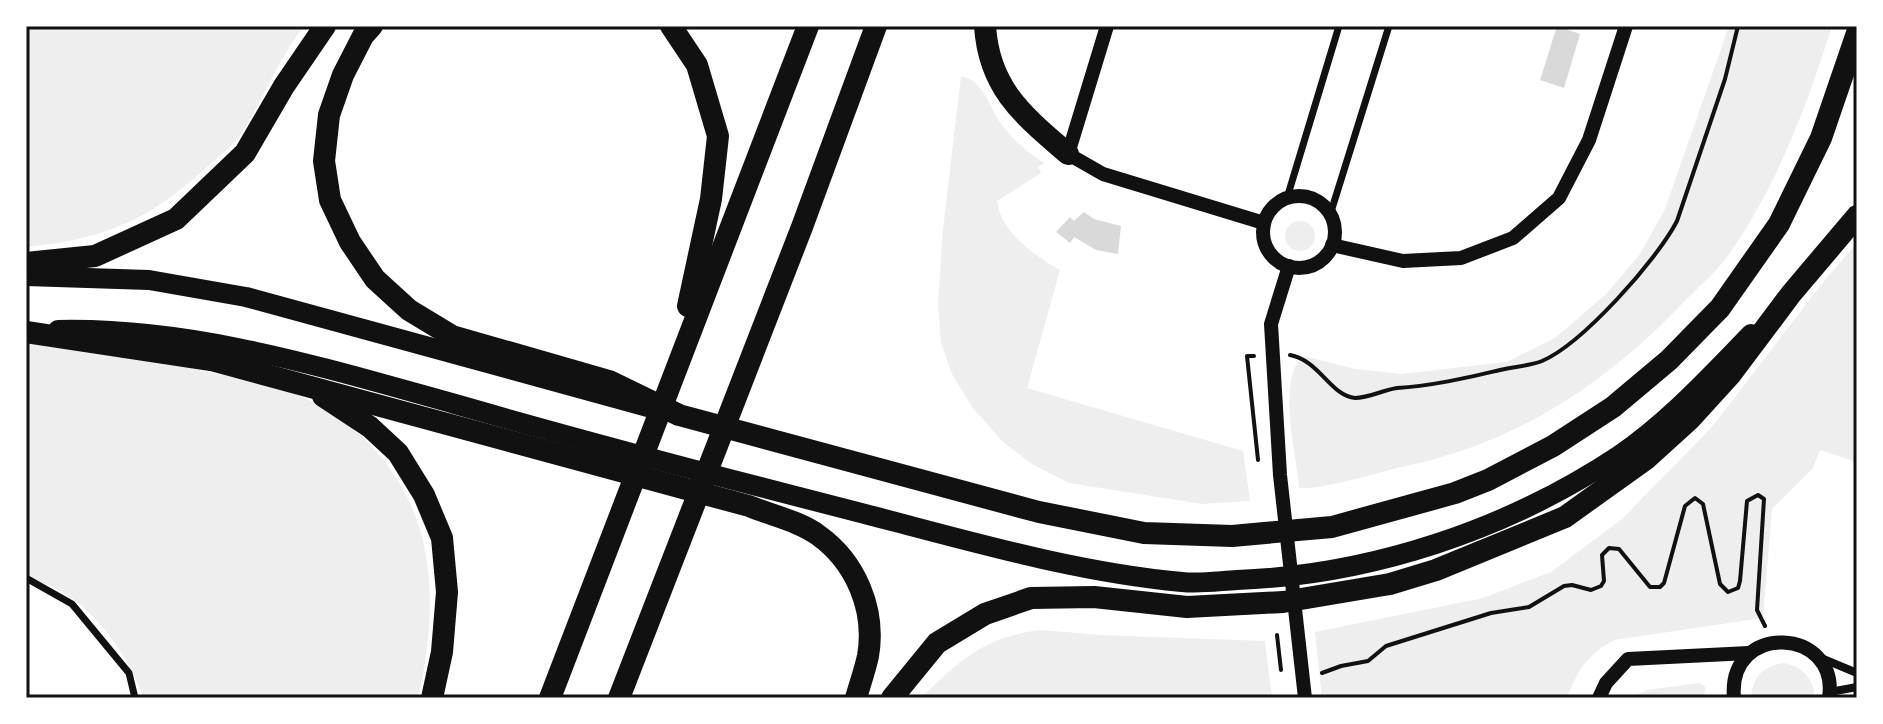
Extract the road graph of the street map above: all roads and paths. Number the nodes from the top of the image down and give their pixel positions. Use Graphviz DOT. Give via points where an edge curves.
graph roads {
  1 [pos="325,26"];
  2 [pos="372,26"];
  3 [pos="671,26"];
  4 [pos="808,26"];
  5 [pos="876,26"];
  6 [pos="985,26"];
  7 [pos="1107,26"];
  8 [pos="1339,26"];
  9 [pos="1389,26"];
  10 [pos="1626,26"];
  11 [pos="1738,26"];
  12 [pos="1857,33"];
  13 [pos="1068,154"];
  14 [pos="1287,198"];
  15 [pos="1330,215"];
  16 [pos="1857,216"];
  17 [pos="1264,223"];
  18 [pos="1332,245"];
  19 [pos="26,263"];
  20 [pos="1289,266"];
  21 [pos="26,276"];
  22 [pos="1791,294"];
  23 [pos="26,331"];
  24 [pos="1272,356"];
  25 [pos="675,366"];
  26 [pos="301,384"];
  27 [pos="679,415"];
  28 [pos="1258,463"];
  29 [pos="26,578"];
  30 [pos="1765,626"];
  31 [pos="1278,652"];
  32 [pos="1749,653"];
  33 [pos="1817,656"];
  34 [pos="1857,673"];
  35 [pos="1302,676"];
  36 [pos="1857,687"];
  37 [pos="1830,695"];
  38 [pos="135,698"];
  39 [pos="432,698"];
  40 [pos="550,698"];
  41 [pos="619,698"];
  42 [pos="856,698"];
  43 [pos="892,698"];
  44 [pos="1305,698"];
  45 [pos="1599,698"];
  46 [pos="1734,698"];
  1 -- 19 [label="highway" via="245,153 176,219 95,256"];
  2 -- 27 [label="highway" via="333,101 324,161 330,200 375,279 409,310 452,336 609,381"];
  3 -- 25 [label="highway" via="697,65 718,136 711,199"];
  4 -- 25 [label="highway"];
  5 -- 41 [label="highway"];
  6 -- 13 [label="highway" via="999,85 1023,116"];
  7 -- 13 [label="street"];
  8 -- 14 [label="street"];
  9 -- 15 [label="street"];
  10 -- 18 [label="street" via="1589,140 1565,187 1513,238 1461,258 1403,261"];
  11 -- 24 [label="path" via="1677,221 1649,264 1575,340 1541,361 1357,398 1345,395 1311,362 1294,355"];
  12 -- 27 [label="highway" via="1821,138 1779,224 1720,308 1613,407 1553,446 1455,493 1332,527 1232,536 1144,533 1039,512"];
  13 -- 17 [label="street" via="1103,174"];
  14 -- 15 [label="street" via="1307,196"];
  14 -- 17 [label="street" via="1273,206"];
  15 -- 18 [label="street"];
  16 -- 22 [label="highway"];
  17 -- 20 [label="street" via="1269,252"];
  18 -- 20 [label="street" via="1314,264"];
  20 -- 24 [label="street" via="1271,324"];
  21 -- 27 [label="main road" via="202,287"];
  22 -- 23 [label="main road" via="1679,407 1619,455 1540,502 1474,531 1359,565 1274,579 1186,582 1048,561 187,337 97,329"];
  22 -- 43 [label="highway" via="1690,419 1646,459 1565,517 1390,584 1283,602 1187,607 1094,597 1031,598 985,614 937,643"];
  23 -- 26 [label="highway" via="211,360"];
  24 -- 28 [label="path" via="1247,356"];
  24 -- 35 [label="street"];
  25 -- 40 [label="highway"];
  26 -- 39 [label="highway" via="370,427 398,453 442,538 447,592"];
  26 -- 42 [label="highway" via="749,506 816,533 846,559 870,624"];
  29 -- 38 [label="street" via="72,604 129,673"];
  30 -- 35 [label="path" via="1757,610 1764,499 1758,495 1747,501 1740,581 1728,592 1720,584 1703,504 1695,498 1685,506 1660,587 1650,587 1619,549 1609,548 1602,555 1604,581 1597,589 1564,586 1529,607 1491,613 1386,646 1361,664"];
  31 -- 35 [label="path" via="1282,679"];
  32 -- 33 [label="street" via="1776,641 1805,647"];
  32 -- 45 [label="street" via="1628,659"];
  32 -- 46 [label="street" via="1739,665"];
  33 -- 34 [label="street"];
  33 -- 37 [label="street"];
  35 -- 44 [label="street"];
  36 -- 37 [label="street"];
}
